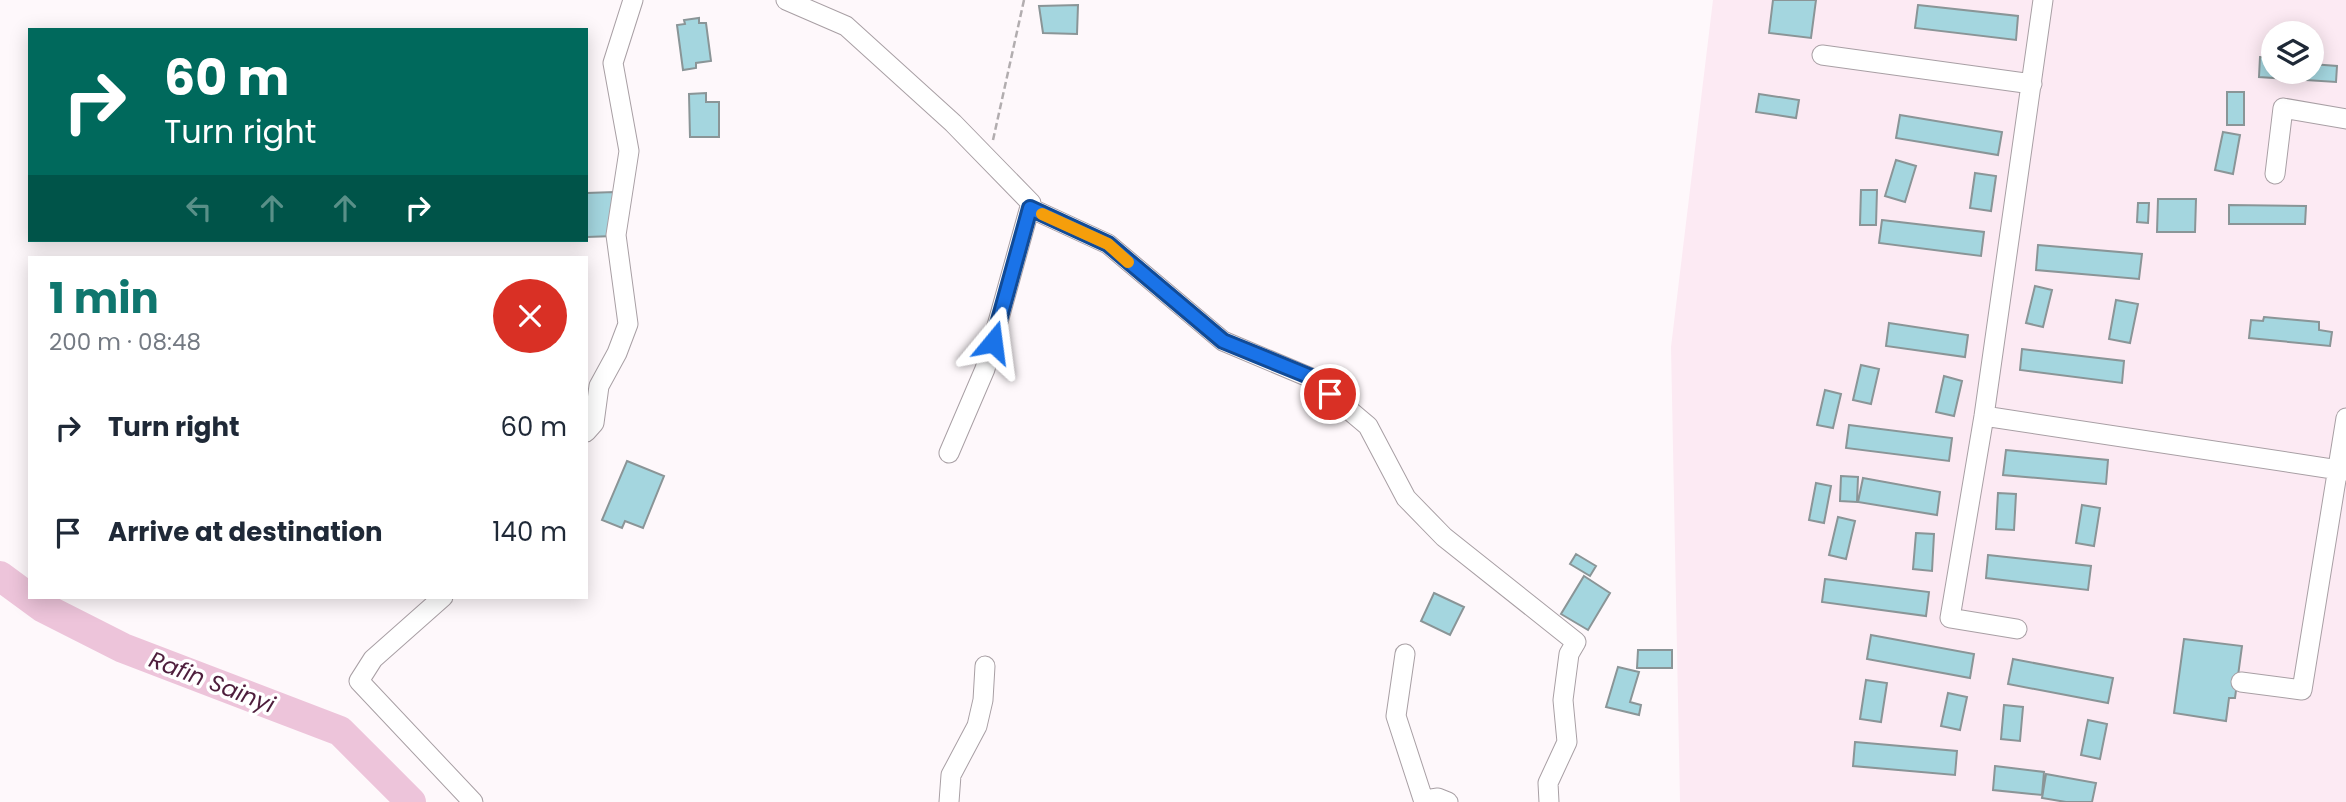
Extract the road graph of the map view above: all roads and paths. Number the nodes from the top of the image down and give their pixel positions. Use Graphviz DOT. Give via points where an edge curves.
graph roads {
  1 [pos="633,0"];
  2 [pos="786,0"];
  3 [pos="1024,0"];
  4 [pos="2043,0"];
  5 [pos="1822,55"];
  6 [pos="2032,84"];
  7 [pos="2346,118"];
  8 [pos="989,160"];
  9 [pos="2275,174"];
  10 [pos="1030,208"];
  11 [pos="1984,416"];
  12 [pos="2346,418"];
  13 [pos="588,430"];
  14 [pos="949,453"];
  15 [pos="2342,470"];
  16 [pos="441,599"];
  17 [pos="2017,629"];
  18 [pos="1405,654"];
  19 [pos="985,666"];
  20 [pos="2241,682"];
  21 [pos="1424,801"];
  22 [pos="473,802"];
  23 [pos="949,802"];
  24 [pos="1448,802"];
  25 [pos="1549,802"];
  1 -- 13 [label="street" via="613,63 629,150 616,235 628,324 599,386 594,423"];
  2 -- 8 [label="street" via="846,26"];
  3 -- 8 [label="path"];
  4 -- 6 [label="street"];
  5 -- 6 [label="street"];
  6 -- 11 [label="street"];
  7 -- 9 [label="street" via="2283,108"];
  8 -- 10 [label="street" via="1031,202"];
  10 -- 14 [label="street" via="985,369"];
  10 -- 25 [label="street" via="1108,244 1223,341 1311,377 1368,426 1406,498 1444,537 1576,642 1569,654 1563,700 1567,742 1548,783"];
  11 -- 15 [label="street"];
  11 -- 17 [label="street" via="1950,618"];
  12 -- 15 [label="street"];
  15 -- 20 [label="street" via="2302,690"];
  16 -- 22 [label="street" via="373,659 359,681"];
  18 -- 21 [label="street" via="1396,716"];
  19 -- 23 [label="street" via="977,726 951,775"];
  21 -- 24 [label="street" via="1438,798"];
}
